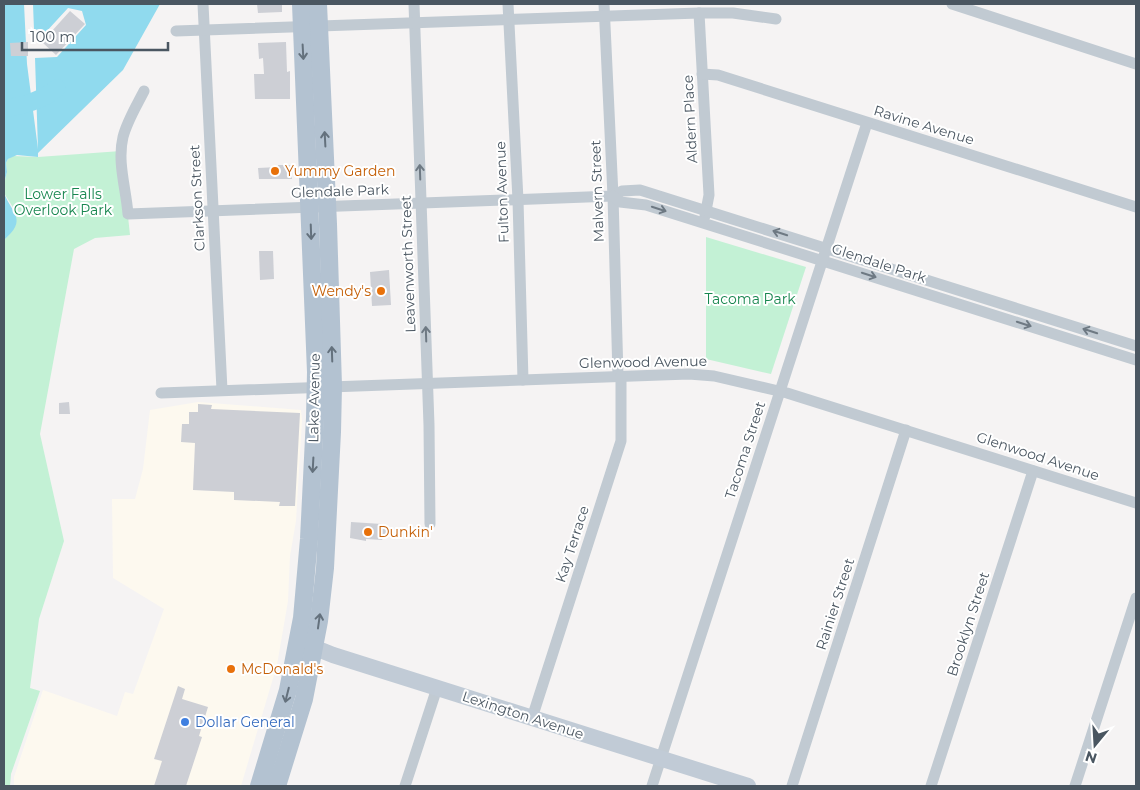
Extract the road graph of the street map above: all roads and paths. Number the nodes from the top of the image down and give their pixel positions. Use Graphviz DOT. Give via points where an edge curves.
graph roads {
  1 [pos="203,4"];
  2 [pos="301,4"];
  3 [pos="318,4"];
  4 [pos="414,4"];
  5 [pos="508,4"];
  6 [pos="604,4"];
  7 [pos="952,4"];
  8 [pos="699,13"];
  9 [pos="604,16"];
  10 [pos="776,19"];
  11 [pos="509,20"];
  12 [pos="414,23"];
  13 [pos="320,26"];
  14 [pos="302,27"];
  15 [pos="205,30"];
  16 [pos="176,31"];
  17 [pos="1136,64"];
  18 [pos="702,74"];
  19 [pos="144,91"];
  20 [pos="867,123"];
  21 [pos="613,196"];
  22 [pos="518,200"];
  23 [pos="422,203"];
  24 [pos="328,207"];
  25 [pos="1136,207"];
  26 [pos="310,208"];
  27 [pos="707,210"];
  28 [pos="212,211"];
  29 [pos="703,223"];
  30 [pos="827,248"];
  31 [pos="822,260"];
  32 [pos="1136,346"];
  33 [pos="1136,360"];
  34 [pos="620,376"];
  35 [pos="523,380"];
  36 [pos="427,383"];
  37 [pos="325,387"];
  38 [pos="222,390"];
  39 [pos="780,391"];
  40 [pos="161,392"];
  41 [pos="906,430"];
  42 [pos="1034,471"];
  43 [pos="1136,503"];
  44 [pos="430,524"];
  45 [pos="1136,598"];
  46 [pos="298,641"];
  47 [pos="315,648"];
  48 [pos="437,688"];
  49 [pos="532,718"];
  50 [pos="661,758"];
  51 [pos="259,786"];
  52 [pos="277,786"];
  53 [pos="405,786"];
  54 [pos="652,786"];
  55 [pos="748,786"];
  56 [pos="792,786"];
  57 [pos="931,786"];
  58 [pos="1075,786"];
  1 -- 15 [label="street, Clarkson Street"];
  2 -- 14 [label="main road, Lake Avenue"];
  3 -- 13 [label="main road, Lake Avenue"];
  4 -- 12 [label="street, Leavenworth Street"];
  5 -- 11 [label="street, Fulton Avenue"];
  6 -- 9 [label="street, Malvern Street"];
  7 -- 17 [label="street"];
  8 -- 9 [label="street"];
  8 -- 10 [label="street"];
  8 -- 18 [label="street, Aldern Place"];
  9 -- 11 [label="street"];
  9 -- 21 [label="street, Malvern Street"];
  11 -- 12 [label="street"];
  11 -- 22 [label="street, Fulton Avenue"];
  12 -- 13 [label="street"];
  23 -- 12 [label="street, Leavenworth Street, one-way"];
  13 -- 14 [label="street"];
  24 -- 13 [label="main road, Lake Avenue, one-way"];
  14 -- 15 [label="street"];
  14 -- 26 [label="main road, Lake Avenue, one-way"];
  15 -- 16 [label="street"];
  15 -- 28 [label="street, Clarkson Street"];
  18 -- 20 [label="street, Ravine Avenue" via="718,76"];
  18 -- 27 [label="street, Aldern Place" via="709,195"];
  19 -- 28 [label="street, Glendale Park" via="125,130 120,152 128,214"];
  20 -- 25 [label="street, Ravine Avenue"];
  20 -- 30 [label="street, Tacoma Street"];
  21 -- 22 [label="street, Glendale Park"];
  21 -- 27 [label="street, Glendale Park" via="622,191 640,190"];
  21 -- 29 [label="street, Glendale Park, one-way" via="620,202 642,204"];
  21 -- 34 [label="street, Malvern Street"];
  22 -- 23 [label="street, Glendale Park"];
  22 -- 35 [label="street, Fulton Avenue"];
  23 -- 24 [label="street, Glendale Park"];
  36 -- 23 [label="street, Leavenworth Street, one-way"];
  24 -- 26 [label="street, Glendale Park"];
  37 -- 24 [label="main road, Lake Avenue, one-way"];
  26 -- 28 [label="street, Glendale Park"];
  26 -- 37 [label="main road, Lake Avenue, one-way"];
  27 -- 29 [label="street, Aldern Place"];
  30 -- 27 [label="street, Glendale Park, one-way"];
  28 -- 38 [label="street, Clarkson Street"];
  29 -- 31 [label="street, Glendale Park"];
  30 -- 31 [label="street, Tacoma Street"];
  32 -- 30 [label="street, Glendale Park, one-way"];
  31 -- 33 [label="street, Glendale Park, one-way"];
  31 -- 39 [label="street, Tacoma Street"];
  34 -- 35 [label="street, Glenwood Avenue"];
  34 -- 39 [label="street, Glenwood Avenue" via="702,374"];
  34 -- 49 [label="street, Kay Terrace" via="621,441"];
  35 -- 36 [label="street, Glenwood Avenue"];
  36 -- 37 [label="street, Glenwood Avenue"];
  36 -- 44 [label="street, Leavenworth Street"];
  37 -- 38 [label="street, Glenwood Avenue"];
  37 -- 46 [label="main road, Lake Avenue, one-way"];
  47 -- 37 [label="main road, Lake Avenue, one-way" via="325,568"];
  38 -- 40 [label="street, Glenwood Avenue"];
  39 -- 41 [label="street, Glenwood Avenue"];
  39 -- 50 [label="street, Tacoma Street"];
  41 -- 42 [label="street, Glenwood Avenue"];
  41 -- 56 [label="street, Rainier Street"];
  42 -- 43 [label="street, Glenwood Avenue"];
  42 -- 57 [label="street, Brooklyn Street"];
  45 -- 58 [label="street"];
  46 -- 47 [label="main road, Lexington Avenue"];
  46 -- 51 [label="main road, Lake Avenue, one-way" via="284,707"];
  47 -- 48 [label="main road, Lexington Avenue"];
  47 -- 52 [label="main road, Lake Avenue" via="300,713"];
  48 -- 49 [label="main road, Lexington Avenue"];
  48 -- 53 [label="street"];
  49 -- 50 [label="main road, Lexington Avenue"];
  50 -- 54 [label="street, Tacoma Street"];
  50 -- 55 [label="main road, Lexington Avenue"];
}
